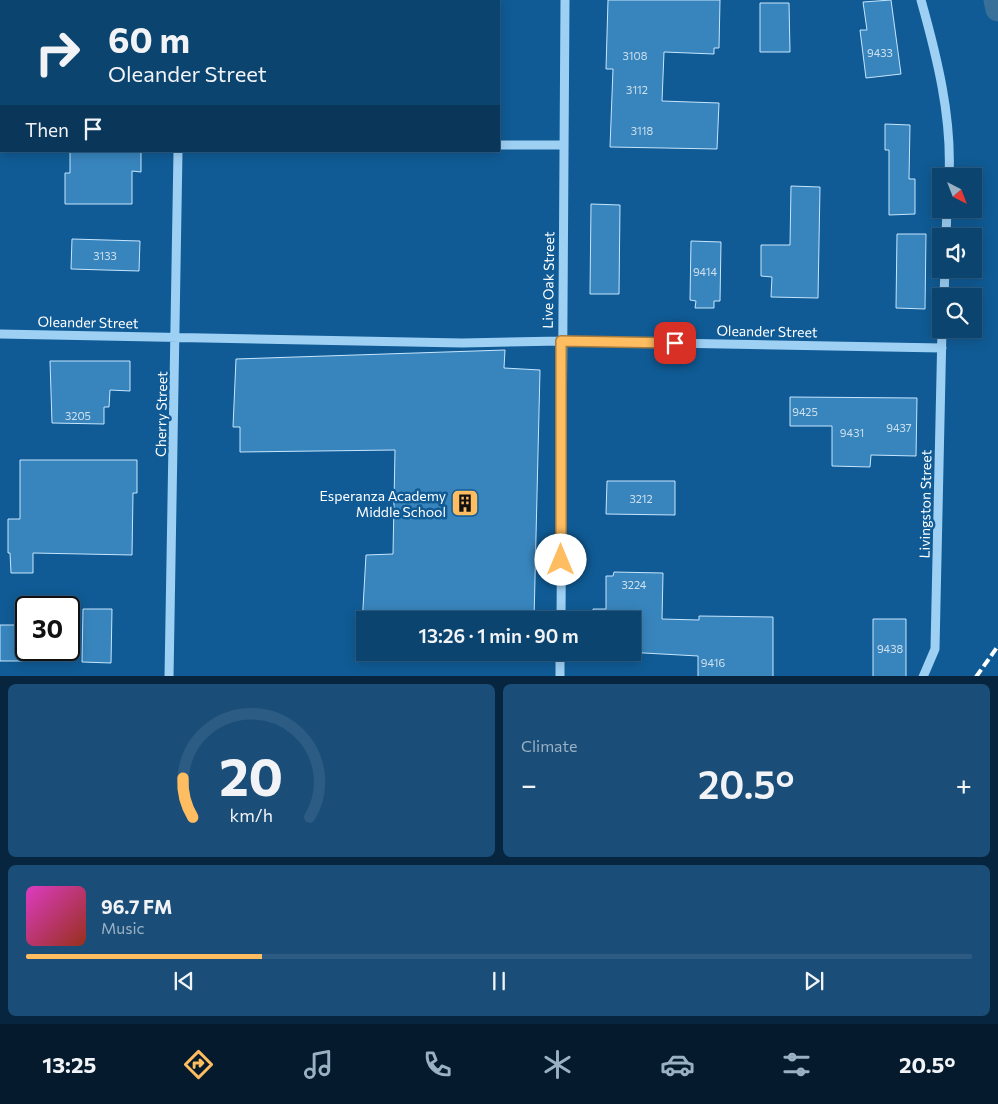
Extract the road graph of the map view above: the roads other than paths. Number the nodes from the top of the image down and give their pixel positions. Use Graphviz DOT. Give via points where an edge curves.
graph roads {
  1 [pos="565,0"];
  2 [pos="921,0"];
  3 [pos="500,145"];
  4 [pos="563,145"];
  5 [pos="178,152"];
  6 [pos="949,168"];
  7 [pos="0,334"];
  8 [pos="176,338"];
  9 [pos="942,338"];
  10 [pos="561,341"];
  11 [pos="942,348"];
  12 [pos="560,611"];
  13 [pos="560,661"];
  14 [pos="169,676"];
  15 [pos="560,676"];
  16 [pos="923,676"];
  1 -- 4 [label="street, Live Oak Street"];
  2 -- 6 [label="street" via="939,74"];
  3 -- 4 [label="street"];
  4 -- 10 [label="street, Live Oak Street"];
  5 -- 8 [label="street, Cherry Street"];
  7 -- 8 [label="street, Oleander Street"];
  8 -- 10 [label="street, Oleander Street" via="462,343"];
  8 -- 14 [label="street, Cherry Street"];
  9 -- 11 [label="street, Livingston Street"];
  10 -- 11 [label="street, Oleander Street"];
  10 -- 12 [label="street, Live Oak Street"];
  11 -- 16 [label="street, Livingston Street" via="935,649"];
  13 -- 15 [label="street"];
}
